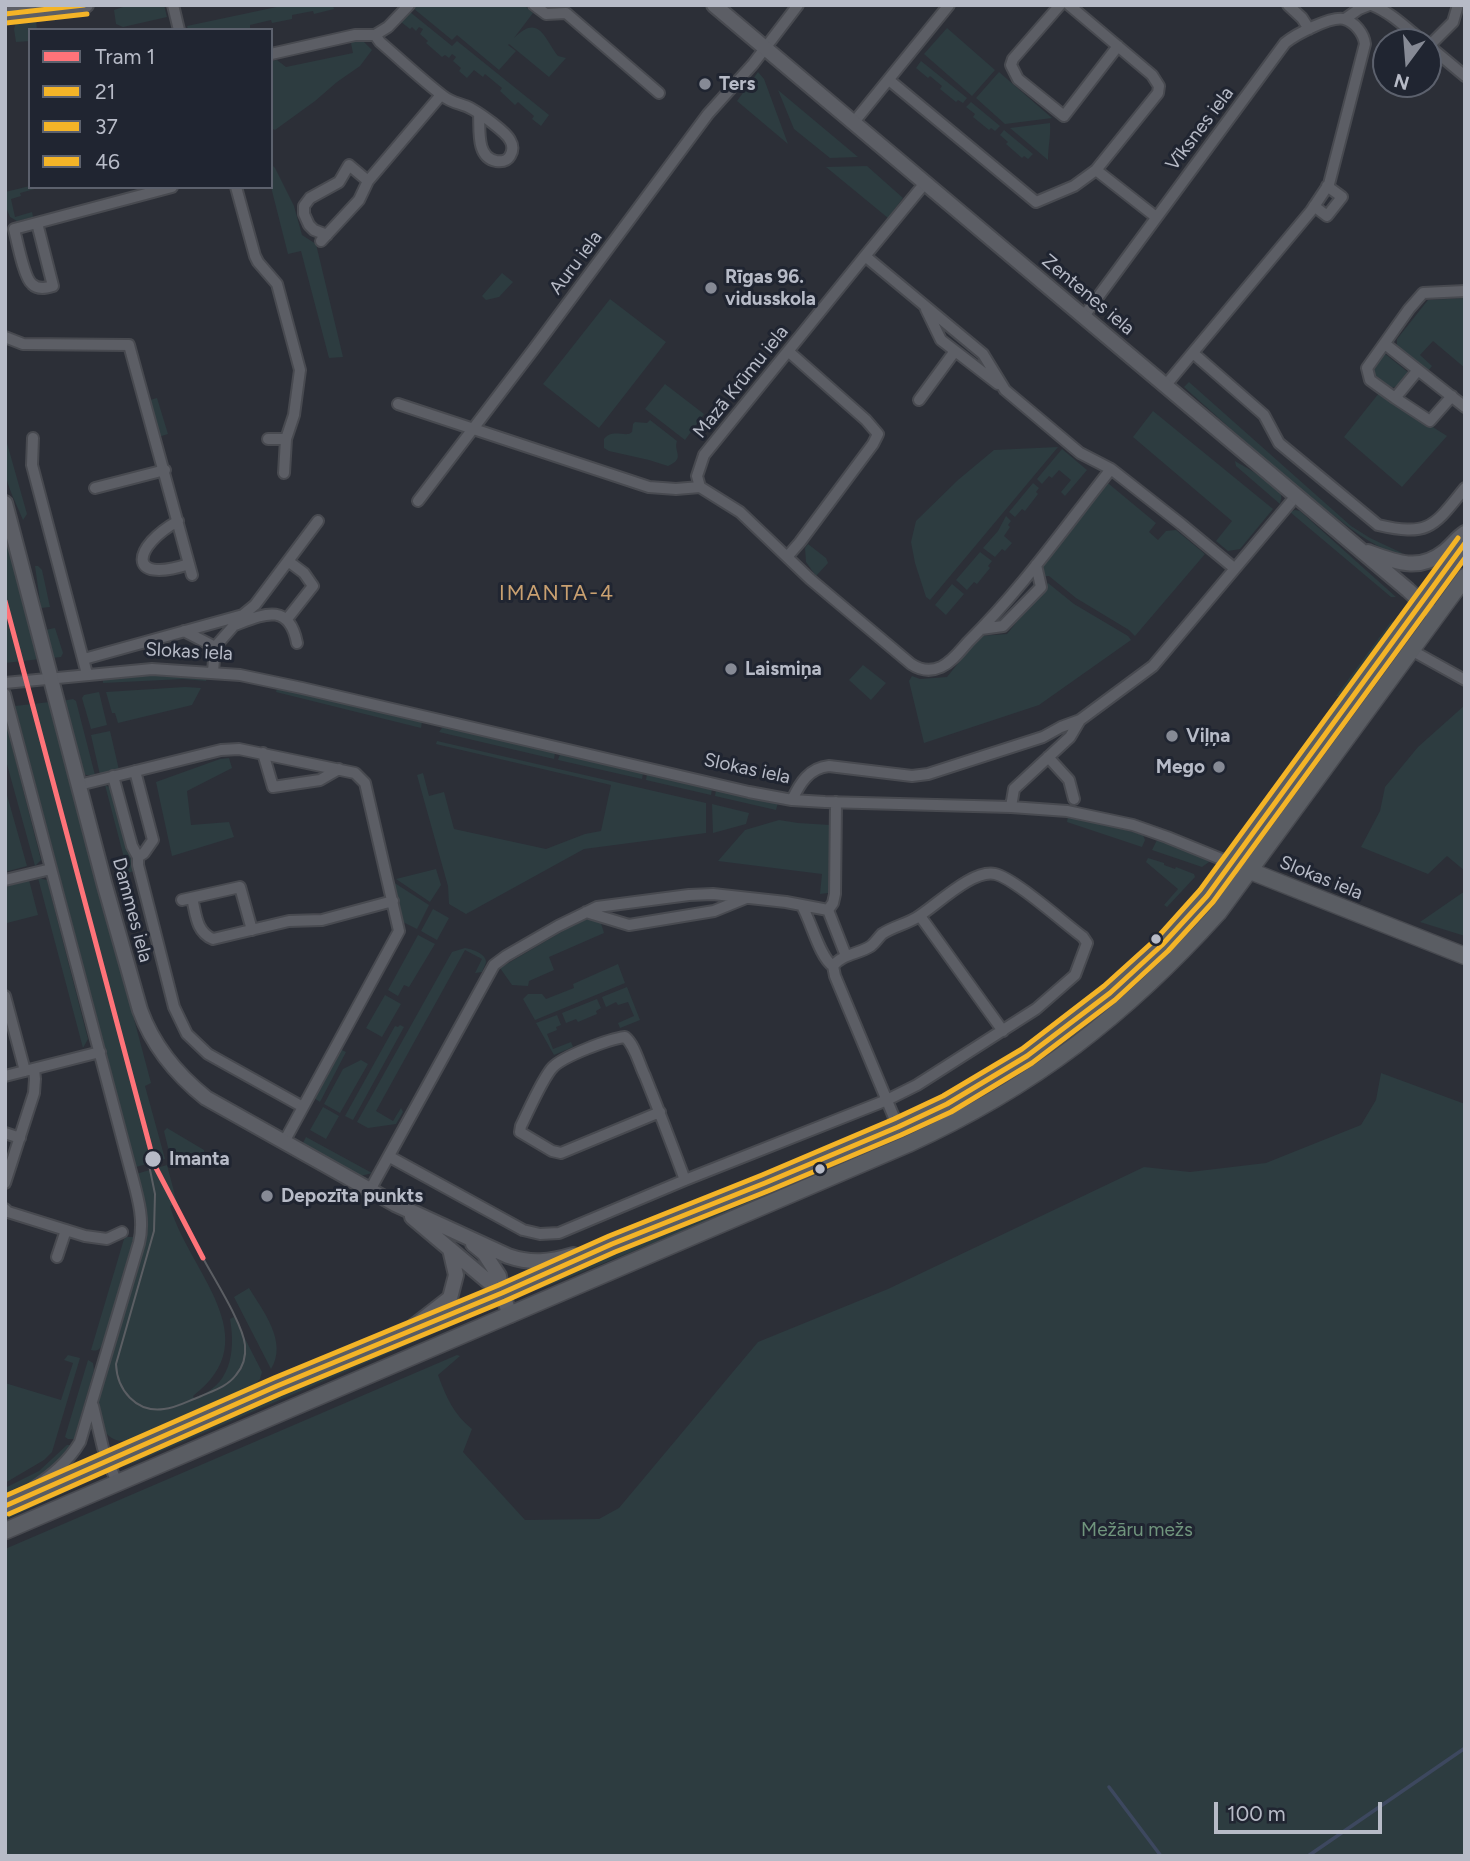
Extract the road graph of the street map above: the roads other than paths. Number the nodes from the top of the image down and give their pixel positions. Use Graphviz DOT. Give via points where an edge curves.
graph roads {
  1 [pos="86,5"];
  2 [pos="173,5"];
  3 [pos="409,5"];
  4 [pos="534,5"];
  5 [pos="715,5"];
  6 [pos="798,5"];
  7 [pos="949,5"];
  8 [pos="1060,5"];
  9 [pos="1069,5"];
  10 [pos="1287,5"];
  11 [pos="1371,5"];
  12 [pos="1458,5"];
  13 [pos="566,9"];
  14 [pos="5,14"];
  15 [pos="1345,19"];
  16 [pos="179,28"];
  17 [pos="1407,28"];
  18 [pos="1309,29"];
  19 [pos="1442,31"];
  20 [pos="375,35"];
  21 [pos="1118,46"];
  22 [pos="765,48"];
  23 [pos="273,54"];
  24 [pos="1442,57"];
  25 [pos="1465,76"];
  26 [pos="889,80"];
  27 [pos="659,93"];
  28 [pos="441,94"];
  29 [pos="479,114"];
  30 [pos="854,122"];
  31 [pos="1096,170"];
  32 [pos="368,181"];
  33 [pos="925,183"];
  34 [pos="1327,186"];
  35 [pos="164,189"];
  36 [pos="237,189"];
  37 [pos="1314,206"];
  38 [pos="1156,217"];
  39 [pos="37,223"];
  40 [pos="865,256"];
  41 [pos="1465,291"];
  42 [pos="924,304"];
  43 [pos="1084,316"];
  44 [pos="5,337"];
  45 [pos="1385,344"];
  46 [pos="788,351"];
  47 [pos="956,351"];
  48 [pos="1193,353"];
  49 [pos="1418,370"];
  50 [pos="1165,386"];
  51 [pos="1005,390"];
  52 [pos="1452,396"];
  53 [pos="1395,398"];
  54 [pos="919,400"];
  55 [pos="398,404"];
  56 [pos="1465,407"];
  57 [pos="473,429"];
  58 [pos="33,438"];
  59 [pos="268,439"];
  60 [pos="286,439"];
  61 [pos="1111,469"];
  62 [pos="164,470"];
  63 [pos="284,473"];
  64 [pos="699,481"];
  65 [pos="94,488"];
  66 [pos="1465,488"];
  67 [pos="1296,496"];
  68 [pos="418,501"];
  69 [pos="5,503"];
  70 [pos="178,521"];
  71 [pos="318,521"];
  72 [pos="1465,533"];
  73 [pos="1465,542"];
  74 [pos="1357,548"];
  75 [pos="786,557"];
  76 [pos="288,561"];
  77 [pos="1036,565"];
  78 [pos="1234,568"];
  79 [pos="1465,577"];
  80 [pos="1420,603"];
  81 [pos="244,614"];
  82 [pos="1436,616"];
  83 [pos="287,619"];
  84 [pos="235,625"];
  85 [pos="981,629"];
  86 [pos="184,631"];
  87 [pos="296,643"];
  88 [pos="215,647"];
  89 [pos="1411,650"];
  90 [pos="83,659"];
  91 [pos="213,672"];
  92 [pos="87,674"];
  93 [pos="52,678"];
  94 [pos="1465,680"];
  95 [pos="5,683"];
  96 [pos="5,694"];
  97 [pos="1080,720"];
  98 [pos="263,753"];
  99 [pos="1048,757"];
  100 [pos="338,769"];
  101 [pos="135,771"];
  102 [pos="113,776"];
  103 [pos="79,785"];
  104 [pos="1074,799"];
  105 [pos="792,800"];
  106 [pos="836,803"];
  107 [pos="1011,807"];
  108 [pos="138,857"];
  109 [pos="1231,863"];
  110 [pos="51,869"];
  111 [pos="1250,872"];
  112 [pos="5,880"];
  113 [pos="748,898"];
  114 [pos="393,901"];
  115 [pos="802,906"];
  116 [pos="828,910"];
  117 [pos="586,912"];
  118 [pos="920,916"];
  119 [pos="252,930"];
  120 [pos="846,956"];
  121 [pos="1465,956"];
  122 [pos="833,965"];
  123 [pos="5,996"];
  124 [pos="1003,1031"];
  125 [pos="100,1052"];
  126 [pos="29,1070"];
  127 [pos="5,1076"];
  128 [pos="887,1100"];
  129 [pos="303,1107"];
  130 [pos="660,1112"];
  131 [pos="898,1127"];
  132 [pos="5,1133"];
  133 [pos="20,1138"];
  134 [pos="284,1142"];
  135 [pos="390,1157"];
  136 [pos="685,1180"];
  137 [pos="5,1183"];
  138 [pos="370,1190"];
  139 [pos="395,1204"];
  140 [pos="5,1209"];
  141 [pos="66,1230"];
  142 [pos="122,1232"];
  143 [pos="462,1234"];
  144 [pos="612,1244"];
  145 [pos="450,1249"];
  146 [pos="57,1257"];
  147 [pos="502,1293"];
  148 [pos="510,1315"];
  149 [pos="408,1331"];
  150 [pos="92,1403"];
  151 [pos="108,1462"];
  152 [pos="117,1483"];
  153 [pos="8,1505"];
  154 [pos="5,1531"];
  1 -- 14 [label="street"];
  2 -- 16 [label="street"];
  3 -- 20 [label="street"];
  4 -- 13 [label="street" via="545,14"];
  5 -- 22 [label="street, Zentenes iela"];
  6 -- 22 [label="street, Auru iela"];
  7 -- 26 [label="street"];
  8 -- 21 [label="street" via="1011,65 1018,79 1063,116"];
  9 -- 21 [label="street"];
  10 -- 18 [label="street"];
  11 -- 15 [label="street, Vīksnes iela"];
  11 -- 17 [label="street"];
  12 -- 19 [label="street" via="1453,22"];
  13 -- 27 [label="street"];
  15 -- 18 [label="street, Vīksnes iela"];
  15 -- 34 [label="street" via="1357,27 1365,44"];
  18 -- 38 [label="street, Vīksnes iela" via="1285,43"];
  20 -- 23 [label="street" via="355,35"];
  20 -- 28 [label="street"];
  21 -- 31 [label="street" via="1160,86"];
  22 -- 30 [label="street, Zentenes iela"];
  22 -- 57 [label="street, Auru iela" via="708,114"];
  24 -- 25 [label="street"];
  26 -- 30 [label="street"];
  26 -- 31 [label="street" via="1036,202 1074,186"];
  28 -- 29 [label="street"];
  28 -- 32 [label="street"];
  30 -- 33 [label="street, Zentenes iela"];
  31 -- 38 [label="street"];
  32 -- 32 [label="street" via="359,201 324,238 307,223 303,209 307,200 339,182 349,164"];
  33 -- 40 [label="street, Mazā Krūmu iela"];
  33 -- 43 [label="street, Zentenes iela"];
  34 -- 37 [label="street"];
  34 -- 37 [label="street" via="1342,197 1327,216"];
  35 -- 39 [label="street"];
  36 -- 60 [label="street" via="255,256 277,284 299,360 298,394"];
  37 -- 48 [label="street"];
  38 -- 43 [label="street, Vīksnes iela"];
  39 -- 39 [label="street" via="53,285 45,288 28,280 15,229"];
  40 -- 42 [label="street"];
  40 -- 46 [label="street, Mazā Krūmu iela"];
  41 -- 45 [label="street" via="1423,293"];
  42 -- 47 [label="street" via="941,340"];
  42 -- 51 [label="street" via="983,354"];
  43 -- 50 [label="street, Zentenes iela"];
  44 -- 62 [label="street" via="23,344 129,345"];
  45 -- 49 [label="street"];
  45 -- 53 [label="street" via="1367,369 1370,380"];
  46 -- 64 [label="street, Mazā Krūmu iela" via="704,455"];
  46 -- 75 [label="street" via="878,434"];
  47 -- 51 [label="street"];
  47 -- 54 [label="street"];
  48 -- 50 [label="street"];
  48 -- 66 [label="street" via="1264,415 1279,443 1378,525 1424,529 1435,524"];
  49 -- 52 [label="street"];
  49 -- 53 [label="street"];
  50 -- 67 [label="street, Zentenes iela"];
  51 -- 61 [label="street" via="1080,453"];
  52 -- 53 [label="street" via="1430,421"];
  52 -- 56 [label="street"];
  55 -- 57 [label="street"];
  57 -- 64 [label="street" via="649,486 676,489"];
  57 -- 68 [label="street, Auru iela"];
  58 -- 90 [label="street" via="32,465"];
  59 -- 60 [label="street"];
  60 -- 63 [label="street"];
  61 -- 77 [label="street"];
  61 -- 78 [label="street"];
  62 -- 65 [label="street"];
  62 -- 70 [label="street"];
  64 -- 75 [label="street" via="740,512"];
  67 -- 74 [label="street, Zentenes iela"];
  67 -- 78 [label="street"];
  69 -- 93 [label="street, Dammes iela"];
  70 -- 70 [label="street" via="159,533 145,551 142,558 149,569 191,569"];
  71 -- 76 [label="street"];
  72 -- 74 [label="street" via="1440,555 1416,564"];
  73 -- 80 [label="main road"];
  74 -- 80 [label="street, Zentenes iela"];
  75 -- 85 [label="street" via="921,669 946,664"];
  76 -- 81 [label="street"];
  76 -- 83 [label="street" via="313,586"];
  77 -- 85 [label="street"];
  77 -- 85 [label="street" via="1041,586 1003,625"];
  78 -- 97 [label="street" via="1153,666"];
  79 -- 82 [label="main road"];
  80 -- 82 [label="street, Zentenes iela"];
  80 -- 109 [label="main road"];
  81 -- 84 [label="street"];
  81 -- 86 [label="street"];
  82 -- 89 [label="main road"];
  83 -- 84 [label="street" via="272,614"];
  83 -- 87 [label="street"];
  84 -- 88 [label="street"];
  86 -- 88 [label="street"];
  86 -- 90 [label="street"];
  88 -- 91 [label="street"];
  89 -- 94 [label="street"];
  89 -- 111 [label="main road"];
  90 -- 92 [label="street"];
  91 -- 92 [label="street, Slokas iela" via="152,669"];
  91 -- 105 [label="street, Slokas iela" via="257,678"];
  92 -- 93 [label="street, Slokas iela"];
  93 -- 95 [label="street, Slokas iela"];
  93 -- 103 [label="street, Dammes iela"];
  96 -- 110 [label="street"];
  97 -- 99 [label="street"];
  97 -- 105 [label="street" via="1043,737 928,774 821,766 804,779"];
  98 -- 100 [label="street"];
  98 -- 100 [label="street" via="273,787 320,780"];
  98 -- 101 [label="street" via="221,750"];
  99 -- 104 [label="street" via="1069,780"];
  99 -- 107 [label="street" via="1014,789"];
  100 -- 114 [label="street" via="355,773 365,783"];
  101 -- 102 [label="street"];
  101 -- 108 [label="street" via="153,840"];
  102 -- 103 [label="street"];
  102 -- 108 [label="street"];
  103 -- 134 [label="street, Dammes iela" via="140,1010 154,1042 176,1072 206,1098"];
  105 -- 106 [label="street, Slokas iela"];
  106 -- 107 [label="street, Slokas iela"];
  106 -- 116 [label="street" via="835,894"];
  107 -- 109 [label="street, Slokas iela" via="1110,819 1167,836"];
  108 -- 129 [label="street" via="174,1007 187,1034 217,1060"];
  109 -- 111 [label="main road, Slokas iela"];
  109 -- 131 [label="main road" via="1162,945 1081,1016 1001,1073"];
  110 -- 112 [label="street"];
  110 -- 125 [label="street"];
  111 -- 121 [label="main road, Slokas iela"];
  111 -- 148 [label="main road" via="1204,929 1143,990 1082,1041 1016,1087 908,1144"];
  113 -- 115 [label="street"];
  113 -- 117 [label="street" via="689,895"];
  113 -- 117 [label="street" via="714,911 629,925"];
  114 -- 119 [label="street"];
  114 -- 129 [label="street" via="397,937"];
  115 -- 116 [label="street"];
  115 -- 122 [label="street" via="825,959"];
  116 -- 120 [label="street"];
  117 -- 135 [label="street" via="494,965"];
  118 -- 120 [label="street"];
  118 -- 124 [label="street"];
  118 -- 124 [label="street" via="970,880 992,873 1012,882 1083,937 1087,943 1075,975"];
  119 -- 119 [label="street" via="240,887 187,899 205,936 213,939"];
  120 -- 122 [label="street"];
  122 -- 128 [label="street"];
  123 -- 126 [label="street"];
  124 -- 128 [label="street"];
  125 -- 126 [label="street"];
  125 -- 150 [label="street" via="138,1200 141,1233"];
  126 -- 127 [label="street"];
  126 -- 133 [label="street" via="35,1079 34,1093"];
  128 -- 131 [label="street"];
  128 -- 136 [label="street"];
  129 -- 134 [label="street"];
  130 -- 130 [label="street" via="628,1039 623,1037 551,1068 520,1132 561,1153"];
  130 -- 136 [label="street"];
  131 -- 144 [label="main road"];
  132 -- 133 [label="street"];
  133 -- 137 [label="street"];
  134 -- 138 [label="street, Dammes iela"];
  135 -- 136 [label="street" via="523,1230 540,1234 559,1233"];
  135 -- 138 [label="street"];
  138 -- 139 [label="street, Dammes iela"];
  139 -- 143 [label="street, Dammes iela"];
  139 -- 145 [label="street, Dammes iela"];
  140 -- 141 [label="street"];
  141 -- 142 [label="street" via="107,1239"];
  141 -- 146 [label="street"];
  143 -- 144 [label="street, Dammes iela" via="508,1256 534,1262"];
  143 -- 147 [label="street, Dammes iela" via="484,1253 499,1276"];
  144 -- 147 [label="main road"];
  145 -- 147 [label="street, Dammes iela"];
  145 -- 149 [label="street" via="456,1276 450,1298"];
  147 -- 148 [label="street, Dammes iela"];
  147 -- 149 [label="main road"];
  148 -- 152 [label="main road"];
  149 -- 151 [label="main road"];
  150 -- 151 [label="street"];
  150 -- 153 [label="street" via="73,1454"];
  151 -- 152 [label="street"];
  151 -- 153 [label="main road"];
  152 -- 154 [label="main road"];
}
